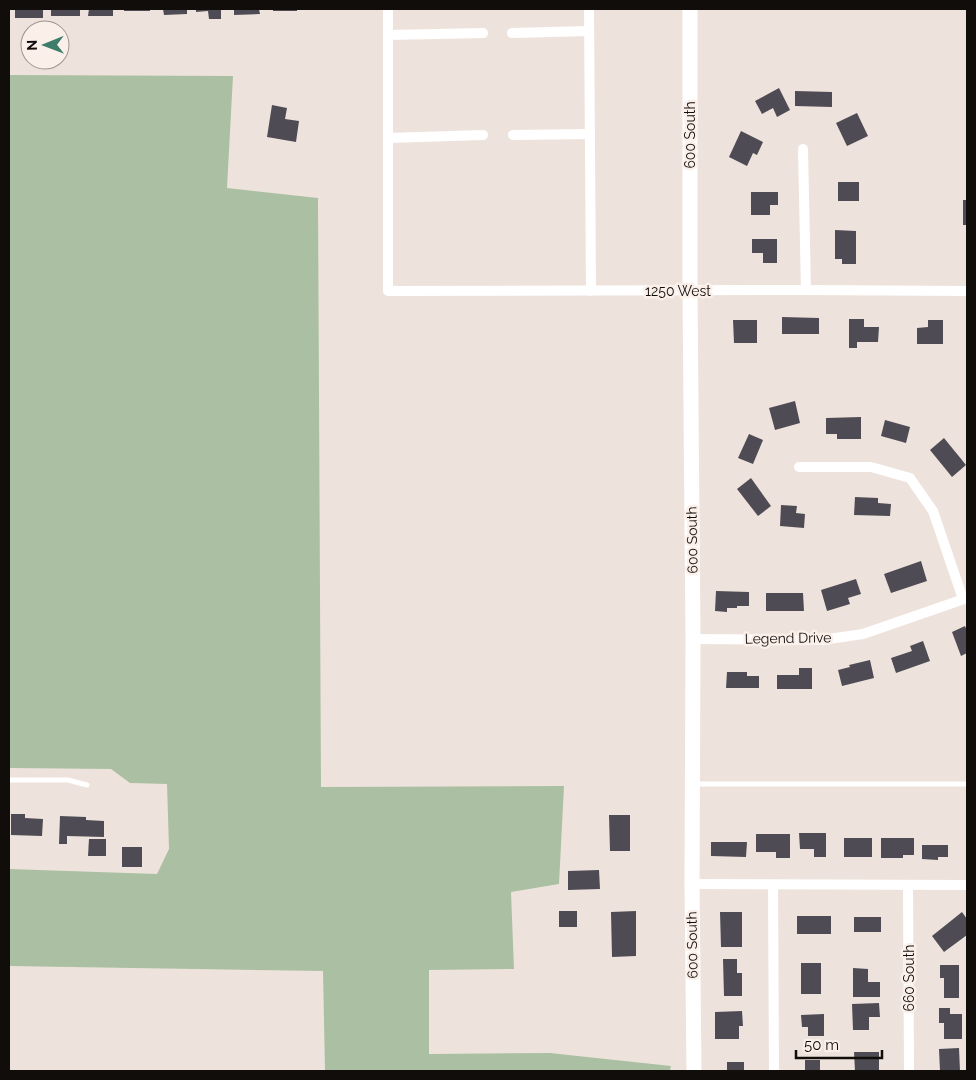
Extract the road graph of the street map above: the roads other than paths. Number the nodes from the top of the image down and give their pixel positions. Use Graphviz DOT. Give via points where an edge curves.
graph roads {
  1 [pos="388,9"];
  2 [pos="589,9"];
  3 [pos="690,9"];
  4 [pos="589,31"];
  5 [pos="483,33"];
  6 [pos="512,34"];
  7 [pos="388,35"];
  8 [pos="590,134"];
  9 [pos="483,135"];
  10 [pos="513,135"];
  11 [pos="388,138"];
  12 [pos="803,150"];
  13 [pos="806,290"];
  14 [pos="591,291"];
  15 [pos="690,291"];
  16 [pos="967,291"];
  17 [pos="799,467"];
  18 [pos="965,599"];
  19 [pos="693,639"];
  20 [pos="9,780"];
  21 [pos="692,784"];
  22 [pos="967,784"];
  23 [pos="87,785"];
  24 [pos="692,884"];
  25 [pos="773,885"];
  26 [pos="908,885"];
  27 [pos="967,885"];
  28 [pos="694,1071"];
  29 [pos="774,1071"];
  30 [pos="909,1071"];
  1 -- 7 [label="street"];
  2 -- 4 [label="street"];
  3 -- 15 [label="main road, 600 South"];
  4 -- 6 [label="street"];
  4 -- 8 [label="street"];
  5 -- 7 [label="street"];
  7 -- 11 [label="street"];
  8 -- 10 [label="street"];
  8 -- 14 [label="street"];
  9 -- 11 [label="street"];
  11 -- 14 [label="street, 1250 West" via="388,291"];
  12 -- 13 [label="street"];
  13 -- 15 [label="street, 1250 West"];
  13 -- 16 [label="street, 1250 West"];
  14 -- 15 [label="street, 1250 West"];
  15 -- 19 [label="main road, 600 South"];
  17 -- 18 [label="street" via="871,467 910,478 933,512"];
  18 -- 19 [label="street, Legend Drive" via="863,634 822,640"];
  19 -- 21 [label="main road, 600 South"];
  20 -- 23 [label="lane" via="68,780"];
  21 -- 22 [label="lane"];
  21 -- 24 [label="main road, 600 South"];
  24 -- 25 [label="street"];
  24 -- 28 [label="main road, 600 South"];
  25 -- 26 [label="street"];
  25 -- 29 [label="street"];
  26 -- 27 [label="street"];
  26 -- 30 [label="street, 660 South"];
}
